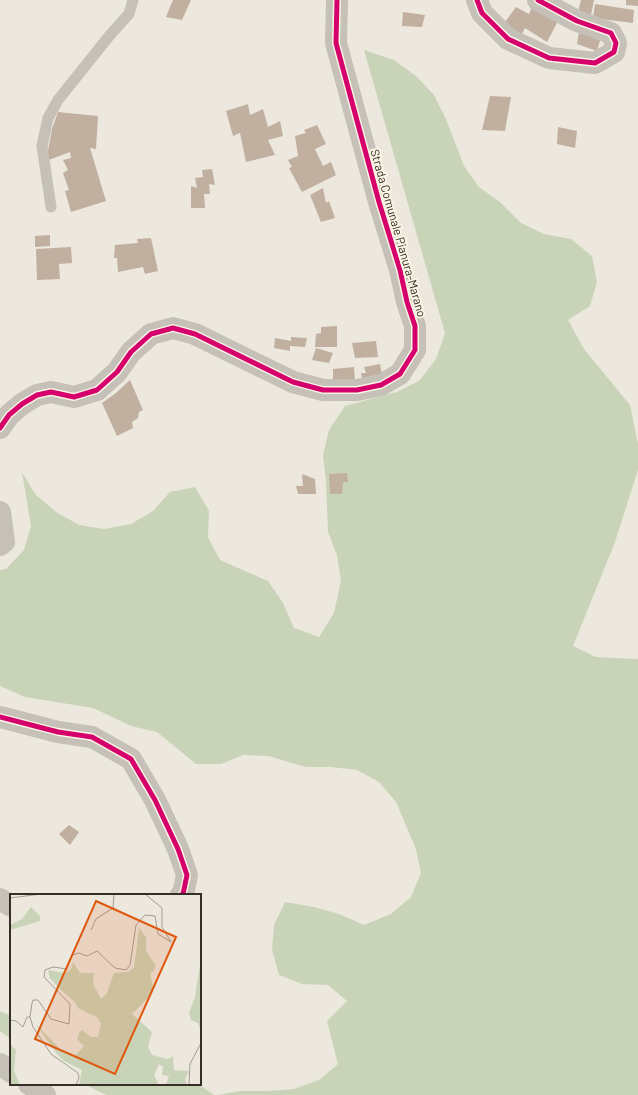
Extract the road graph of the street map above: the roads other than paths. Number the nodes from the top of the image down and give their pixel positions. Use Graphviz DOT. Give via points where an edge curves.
graph roads {
  1 [pos="133,0"];
  2 [pos="337,0"];
  3 [pos="477,0"];
  4 [pos="538,0"];
  5 [pos="51,208"];
  6 [pos="0,428"];
  7 [pos="0,512"];
  8 [pos="0,545"];
  9 [pos="0,717"];
  10 [pos="183,894"];
  11 [pos="0,899"];
  12 [pos="10,905"];
  13 [pos="0,1064"];
  14 [pos="10,1071"];
  15 [pos="30,1085"];
  16 [pos="45,1095"];
  1 -- 5 [label="lane" via="129,14 58,100 48,118 42,146"];
  2 -- 6 [label="street, Strada Comunale Pianura-Marano" via="336,43 415,326 415,350 400,374 381,385 357,390 323,390 294,382 195,334 173,328 151,334 97,390 74,396 51,392 37,395 9,415"];
  3 -- 4 [label="street" via="482,13 508,39 549,58 595,63 614,52 616,43 611,33 577,21"];
  7 -- 8 [label="street" via="4,542"];
  9 -- 10 [label="street" via="58,732 92,737 130,759 155,800 178,849 187,875"];
  11 -- 12 [label="street"];
  13 -- 14 [label="street"];
  15 -- 16 [label="street"];
}
